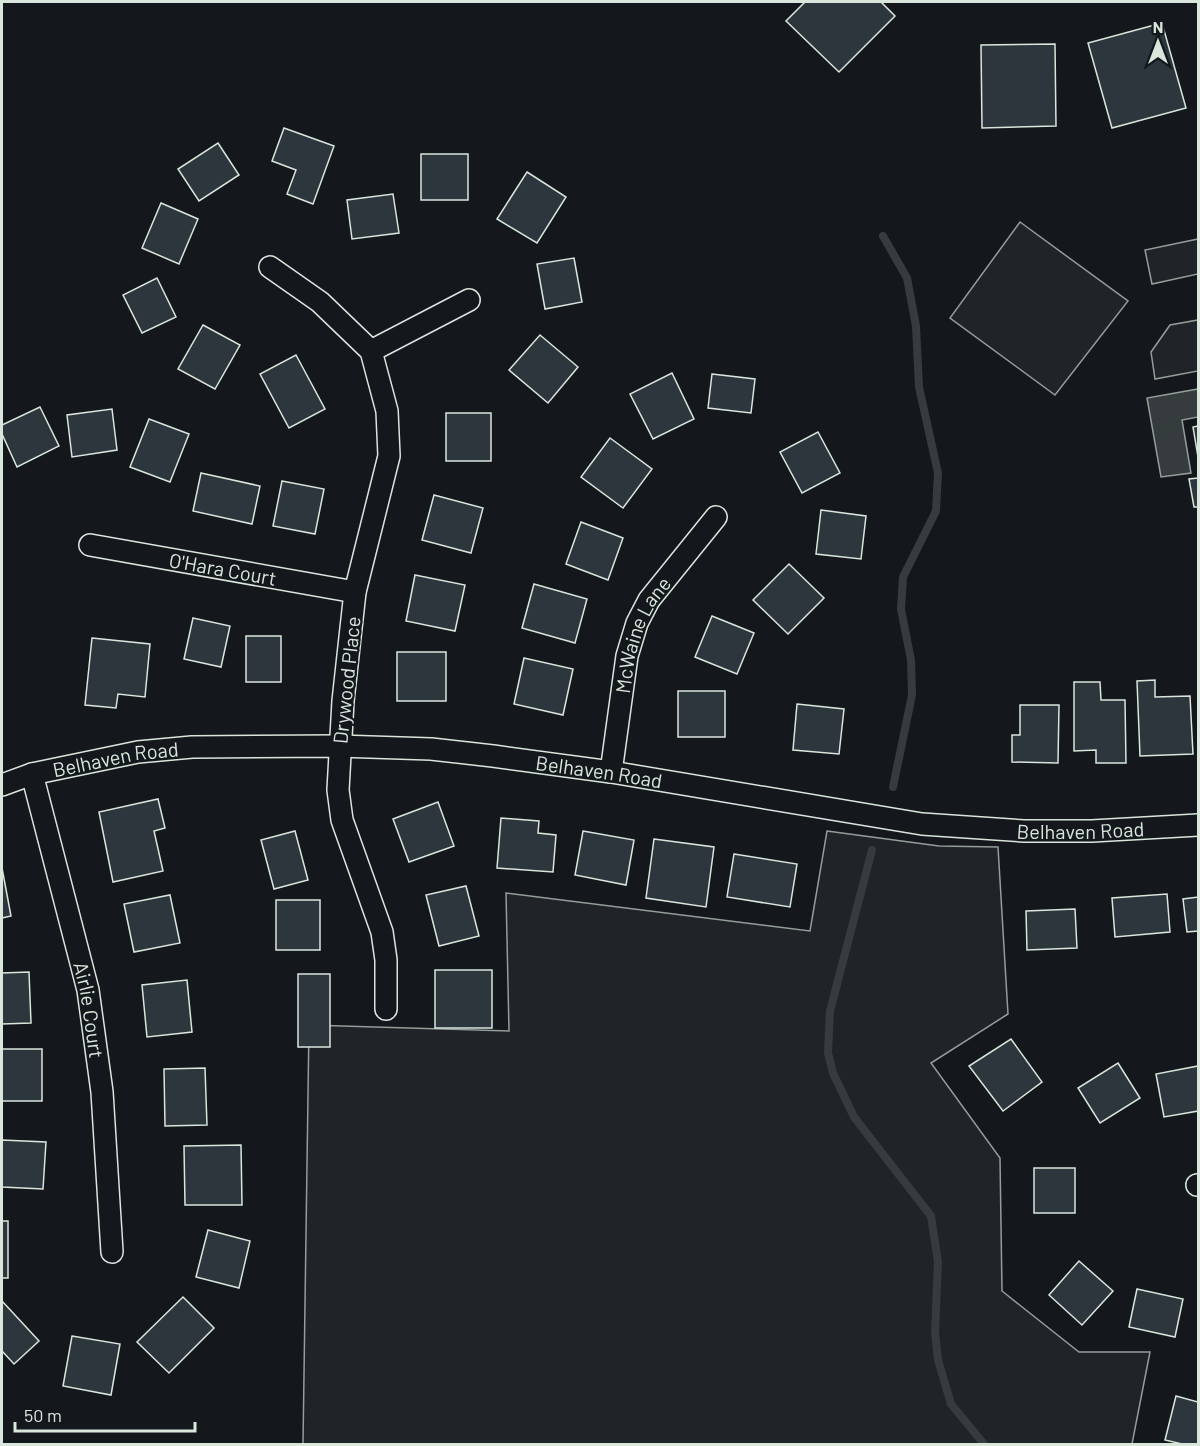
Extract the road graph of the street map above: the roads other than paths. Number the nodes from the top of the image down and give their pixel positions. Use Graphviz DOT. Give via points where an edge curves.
graph roads {
  1 [pos="270,267"];
  2 [pos="469,300"];
  3 [pos="371,351"];
  4 [pos="716,517"];
  5 [pos="90,545"];
  6 [pos="356,592"];
  7 [pos="339,746"];
  8 [pos="611,772"];
  9 [pos="32,774"];
  10 [pos="2,785"];
  11 [pos="1198,825"];
  12 [pos="386,1009"];
  13 [pos="112,1252"];
  1 -- 3 [label="street" via="320,302"];
  2 -- 3 [label="street"];
  3 -- 6 [label="street, Drywood Place" via="387,411 389,456"];
  4 -- 8 [label="street, McWaine Lane" via="649,600 637,623 627,657"];
  5 -- 6 [label="street, O'Hara Court"];
  6 -- 7 [label="street, Drywood Place"];
  7 -- 8 [label="street, Belhaven Road" via="431,749"];
  7 -- 9 [label="street, Belhaven Road" via="148,751"];
  7 -- 12 [label="street, Drywood Place" via="342,820 381,932 386,960"];
  8 -- 11 [label="street, Belhaven Road" via="922,824 1024,831"];
  9 -- 10 [label="street, Belhaven Road"];
  9 -- 13 [label="street, Airlie Court" via="88,990 102,1092"];
}
